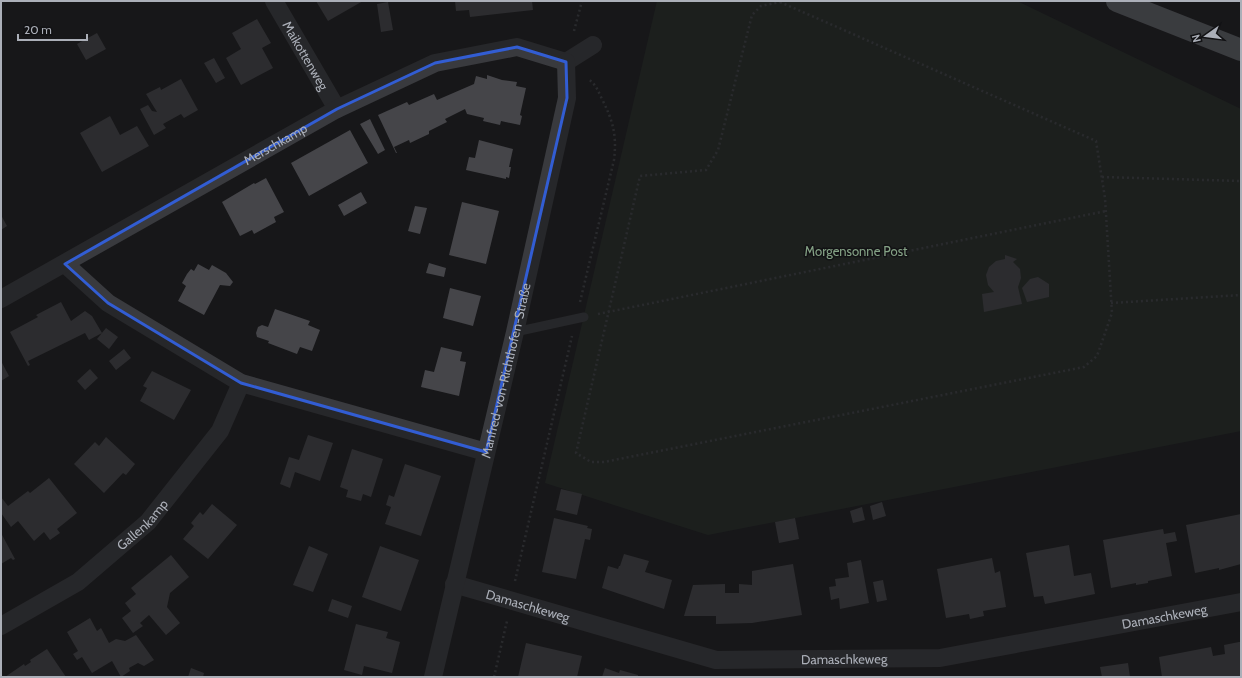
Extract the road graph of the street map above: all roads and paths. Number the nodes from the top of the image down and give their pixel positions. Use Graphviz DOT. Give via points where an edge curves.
graph roads {
  1 [pos="274,1"];
  2 [pos="582,1"];
  3 [pos="1117,1"];
  4 [pos="580,8"];
  5 [pos="593,45"];
  6 [pos="1241,50"];
  7 [pos="566,62"];
  8 [pos="337,109"];
  9 [pos="1102,177"];
  10 [pos="1241,181"];
  11 [pos="1106,211"];
  12 [pos="66,264"];
  13 [pos="1241,295"];
  14 [pos="1,299"];
  15 [pos="1111,303"];
  16 [pos="608,312"];
  17 [pos="580,318"];
  18 [pos="515,332"];
  19 [pos="241,383"];
  20 [pos="486,452"];
  21 [pos="454,584"];
  22 [pos="511,602"];
  23 [pos="1241,602"];
  24 [pos="1,626"];
  25 [pos="433,677"];
  26 [pos="494,677"];
  1 -- 8 [label="street, Maikottenweg"];
  2 -- 4 [label="path"];
  3 -- 6 [label="highway"];
  5 -- 7 [label="street"];
  7 -- 8 [label="street, Merschkamp" via="517,47 435,63"];
  7 -- 17 [label="path" via="595,84 612,120 616,143"];
  7 -- 18 [label="street, Manfred-von-Richthofen-Straße" via="567,98"];
  8 -- 12 [label="street, Merschkamp"];
  9 -- 10 [label="path"];
  9 -- 11 [label="path"];
  9 -- 16 [label="path" via="1096,141 780,2 761,6 752,15 718,150 706,170 640,176"];
  11 -- 15 [label="path"];
  11 -- 16 [label="path"];
  12 -- 14 [label="street, Merschkamp"];
  12 -- 19 [label="street" via="108,303"];
  13 -- 15 [label="path"];
  15 -- 16 [label="path" via="1112,313 1097,356 1084,367 604,462 591,462 576,453"];
  16 -- 17 [label="path"];
  17 -- 18 [label="lane"];
  17 -- 22 [label="path"];
  18 -- 20 [label="street, Manfred-von-Richthofen-Straße"];
  19 -- 20 [label="street"];
  19 -- 24 [label="street, Gallenkamp" via="220,431 148,522 78,582"];
  20 -- 21 [label="street, Manfred-von-Richthofen-Straße"];
  21 -- 22 [label="street, Damaschkeweg"];
  21 -- 25 [label="street, Manfred-von-Richthofen-Straße"];
  22 -- 23 [label="street, Damaschkeweg" via="716,660 940,658"];
  22 -- 26 [label="path"];
}
